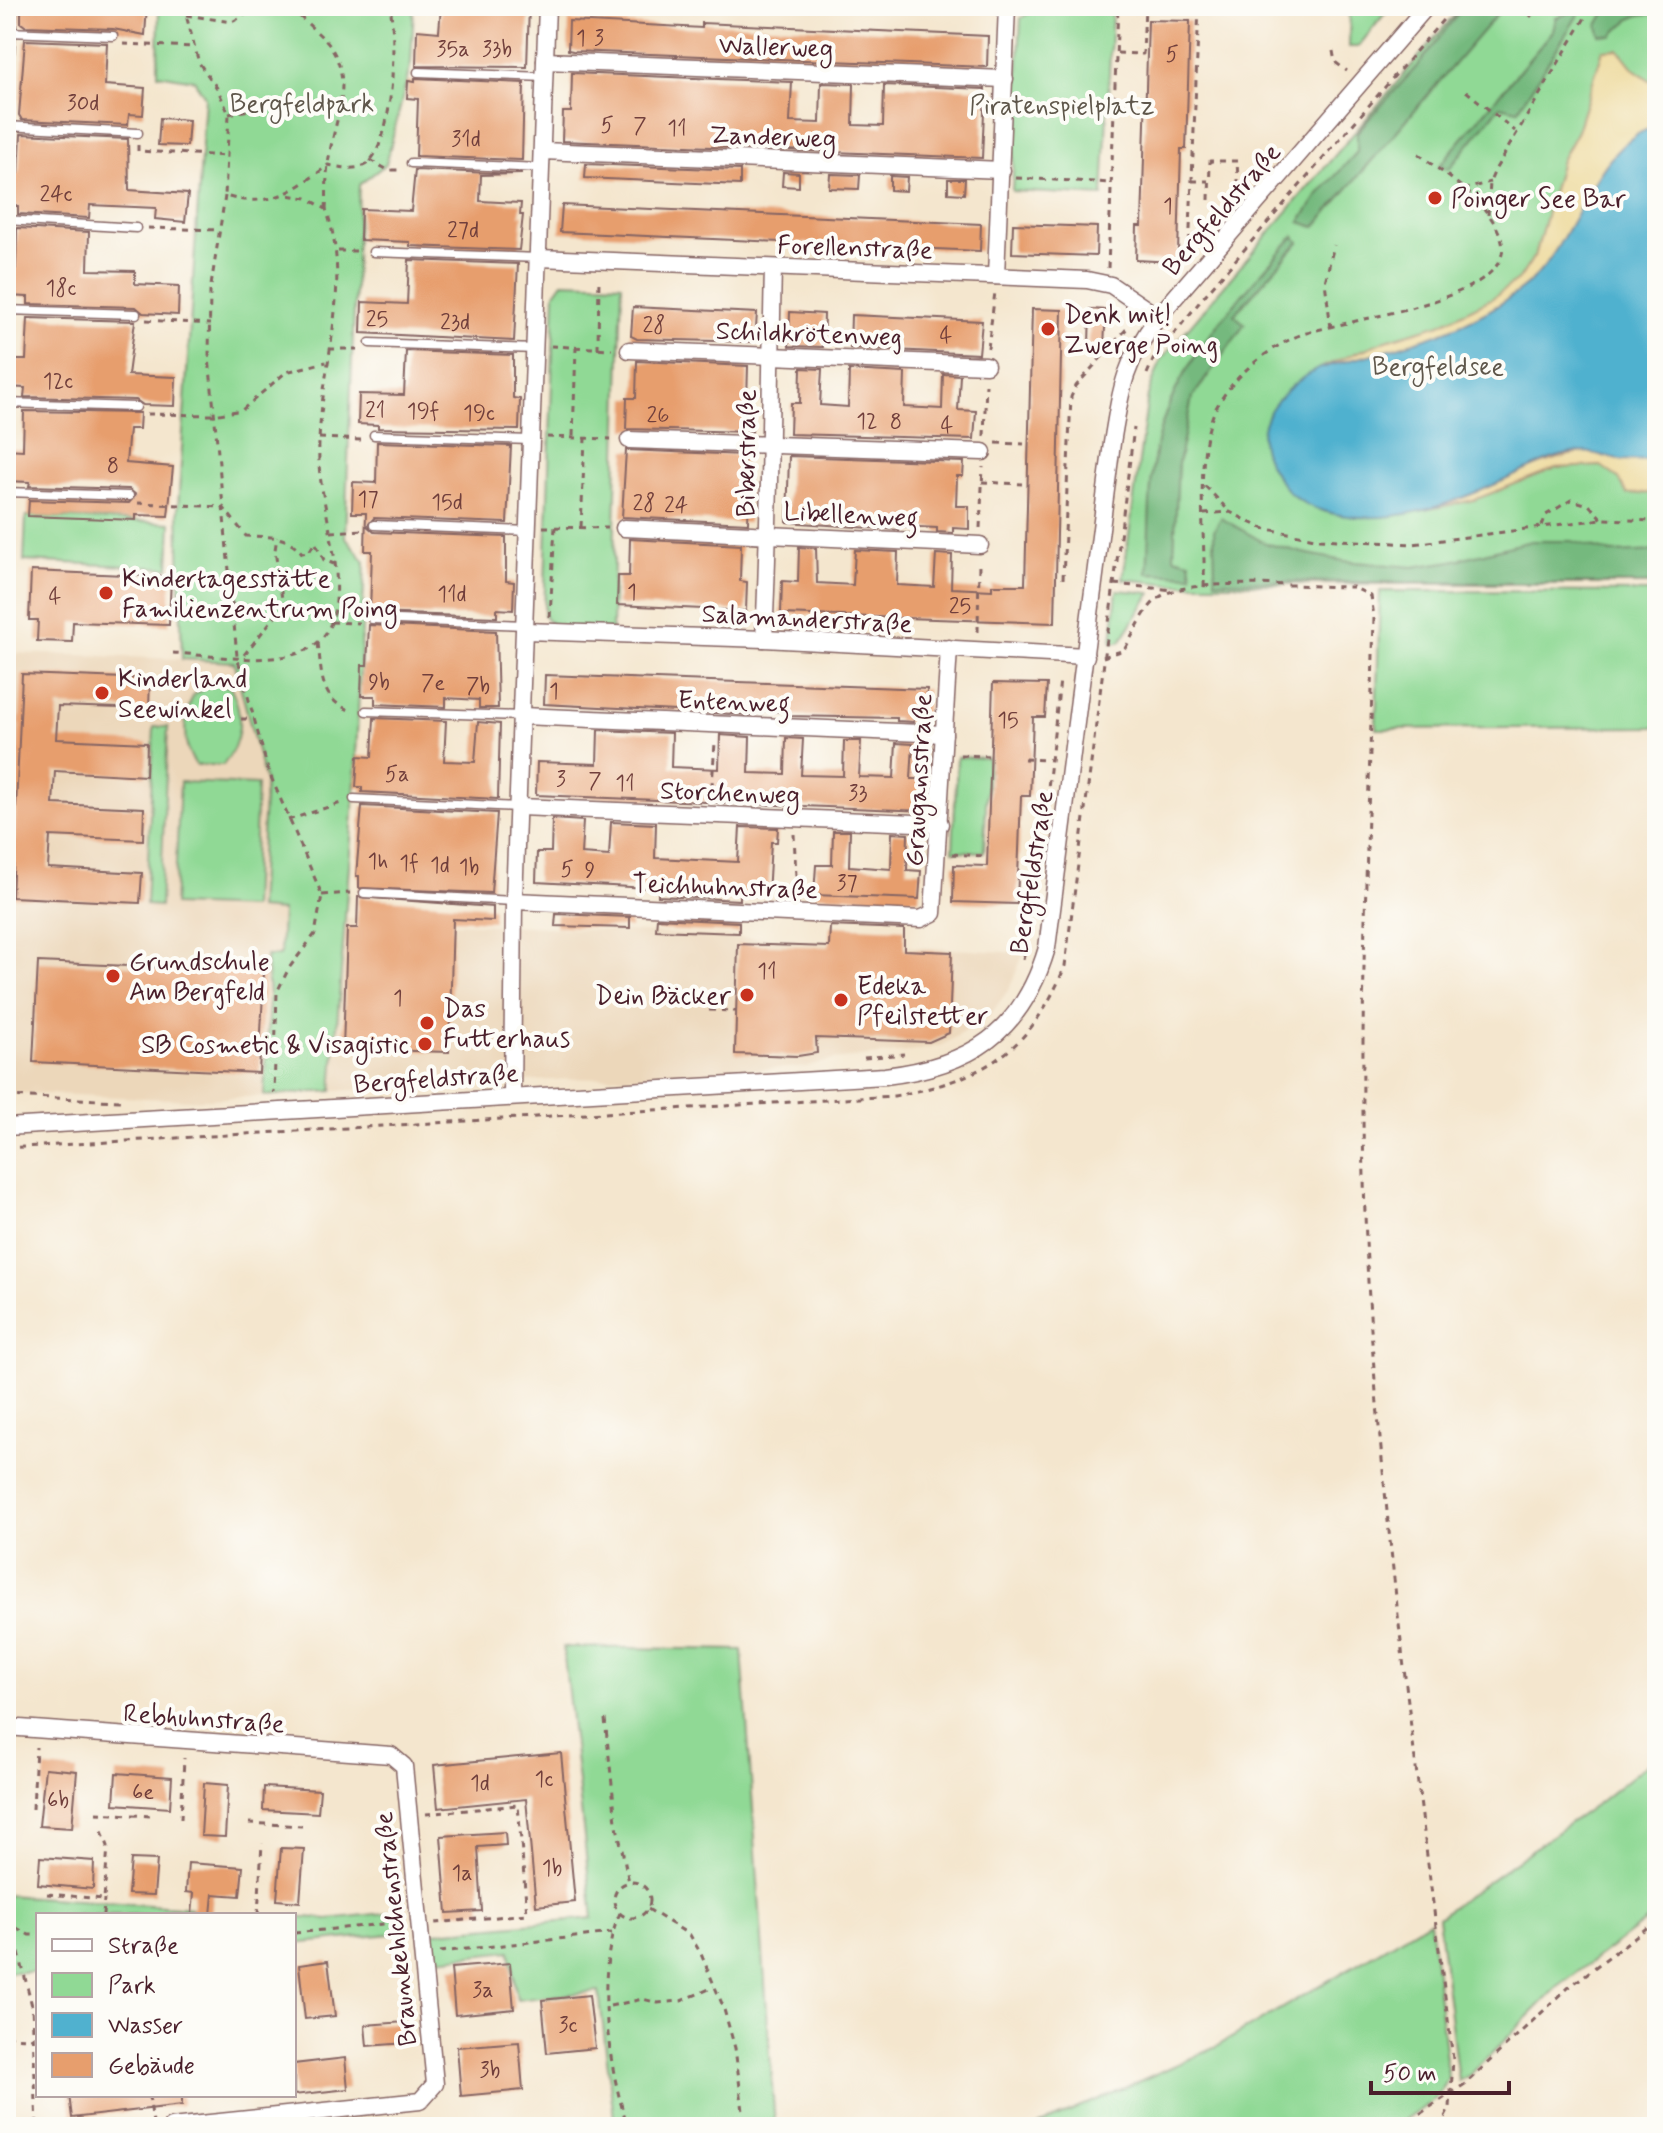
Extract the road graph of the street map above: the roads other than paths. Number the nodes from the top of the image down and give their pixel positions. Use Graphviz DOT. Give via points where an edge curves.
graph roads {
  1 [pos="9,6"];
  2 [pos="547,6"];
  3 [pos="1007,6"];
  4 [pos="1282,6"];
  5 [pos="1427,6"];
  6 [pos="1334,7"];
  7 [pos="8,32"];
  8 [pos="113,36"];
  9 [pos="6,52"];
  10 [pos="545,69"];
  11 [pos="418,72"];
  12 [pos="1005,79"];
  13 [pos="6,126"];
  14 [pos="138,133"];
  15 [pos="542,159"];
  16 [pos="411,163"];
  17 [pos="1004,174"];
  18 [pos="6,220"];
  19 [pos="136,228"];
  20 [pos="373,252"];
  21 [pos="539,258"];
  22 [pos="773,268"];
  23 [pos="996,276"];
  24 [pos="6,310"];
  25 [pos="136,314"];
  26 [pos="1158,317"];
  27 [pos="370,343"];
  28 [pos="536,349"];
  29 [pos="629,350"];
  30 [pos="771,355"];
  31 [pos="986,365"];
  32 [pos="6,403"];
  33 [pos="136,407"];
  34 [pos="374,435"];
  35 [pos="531,440"];
  36 [pos="629,440"];
  37 [pos="768,443"];
  38 [pos="984,447"];
  39 [pos="6,492"];
  40 [pos="129,496"];
  41 [pos="374,525"];
  42 [pos="624,528"];
  43 [pos="528,531"];
  44 [pos="769,534"];
  45 [pos="980,545"];
  46 [pos="372,619"];
  47 [pos="525,628"];
  48 [pos="764,639"];
  49 [pos="949,648"];
  50 [pos="1086,656"];
  51 [pos="366,711"];
  52 [pos="522,716"];
  53 [pos="944,734"];
  54 [pos="354,799"];
  55 [pos="519,807"];
  56 [pos="940,824"];
  57 [pos="364,893"];
  58 [pos="514,901"];
  59 [pos="933,913"];
  60 [pos="512,1097"];
  61 [pos="6,1127"];
  62 [pos="9,1728"];
  63 [pos="398,1758"];
  64 [pos="171,2127"];
  1 -- 7 [label="street"];
  2 -- 10 [label="street"];
  3 -- 12 [label="street"];
  4 -- 6 [label="street"];
  5 -- 26 [label="street, Bergfeldstraße"];
  7 -- 8 [label="lane"];
  7 -- 9 [label="street"];
  10 -- 11 [label="lane"];
  10 -- 12 [label="street, Wallerweg"];
  10 -- 15 [label="street"];
  12 -- 17 [label="street"];
  13 -- 14 [label="lane"];
  15 -- 16 [label="lane"];
  15 -- 17 [label="street, Zanderweg"];
  15 -- 21 [label="street"];
  17 -- 23 [label="street"];
  18 -- 19 [label="lane"];
  20 -- 21 [label="lane"];
  21 -- 22 [label="street, Forellenstraße"];
  21 -- 28 [label="street"];
  22 -- 23 [label="street, Forellenstraße"];
  22 -- 30 [label="street, Biberstraße"];
  23 -- 26 [label="street, Forellenstraße" via="1111,285"];
  24 -- 25 [label="lane"];
  26 -- 50 [label="street, Bergfeldstraße" via="1135,349 1122,383"];
  27 -- 28 [label="lane"];
  28 -- 35 [label="street"];
  29 -- 30 [label="street, Schildkrötenweg"];
  30 -- 31 [label="street, Schildkrötenweg"];
  30 -- 37 [label="street, Biberstraße"];
  32 -- 33 [label="lane"];
  34 -- 35 [label="lane"];
  35 -- 43 [label="street"];
  36 -- 37 [label="street"];
  37 -- 38 [label="street"];
  37 -- 44 [label="street, Biberstraße"];
  39 -- 40 [label="lane"];
  41 -- 43 [label="lane"];
  42 -- 44 [label="street, Libellenweg"];
  43 -- 47 [label="street"];
  44 -- 45 [label="street, Libellenweg"];
  44 -- 48 [label="street, Biberstraße"];
  46 -- 47 [label="lane"];
  47 -- 48 [label="street, Salamanderstraße"];
  47 -- 52 [label="street"];
  48 -- 49 [label="street, Salamanderstraße"];
  49 -- 50 [label="street, Salamanderstraße"];
  49 -- 53 [label="street, Graugansstraße"];
  50 -- 60 [label="street, Bergfeldstraße" via="1047,948 1017,1013 989,1041 958,1060 921,1072"];
  51 -- 52 [label="lane"];
  52 -- 53 [label="street, Entenweg"];
  52 -- 55 [label="street"];
  53 -- 56 [label="street, Graugansstraße"];
  54 -- 55 [label="lane"];
  55 -- 56 [label="street, Storchenweg"];
  55 -- 58 [label="street"];
  56 -- 59 [label="street, Graugansstraße"];
  57 -- 58 [label="lane"];
  58 -- 59 [label="street, Teichhuhnstraße" via="921,919"];
  58 -- 60 [label="street"];
  60 -- 61 [label="street, Bergfeldstraße"];
  62 -- 63 [label="street, Rebhuhnstraße"];
  63 -- 64 [label="street, Braunkehlchenstraße" via="404,1766 427,1922 422,1953 435,2084 429,2094 420,2101"];
}
